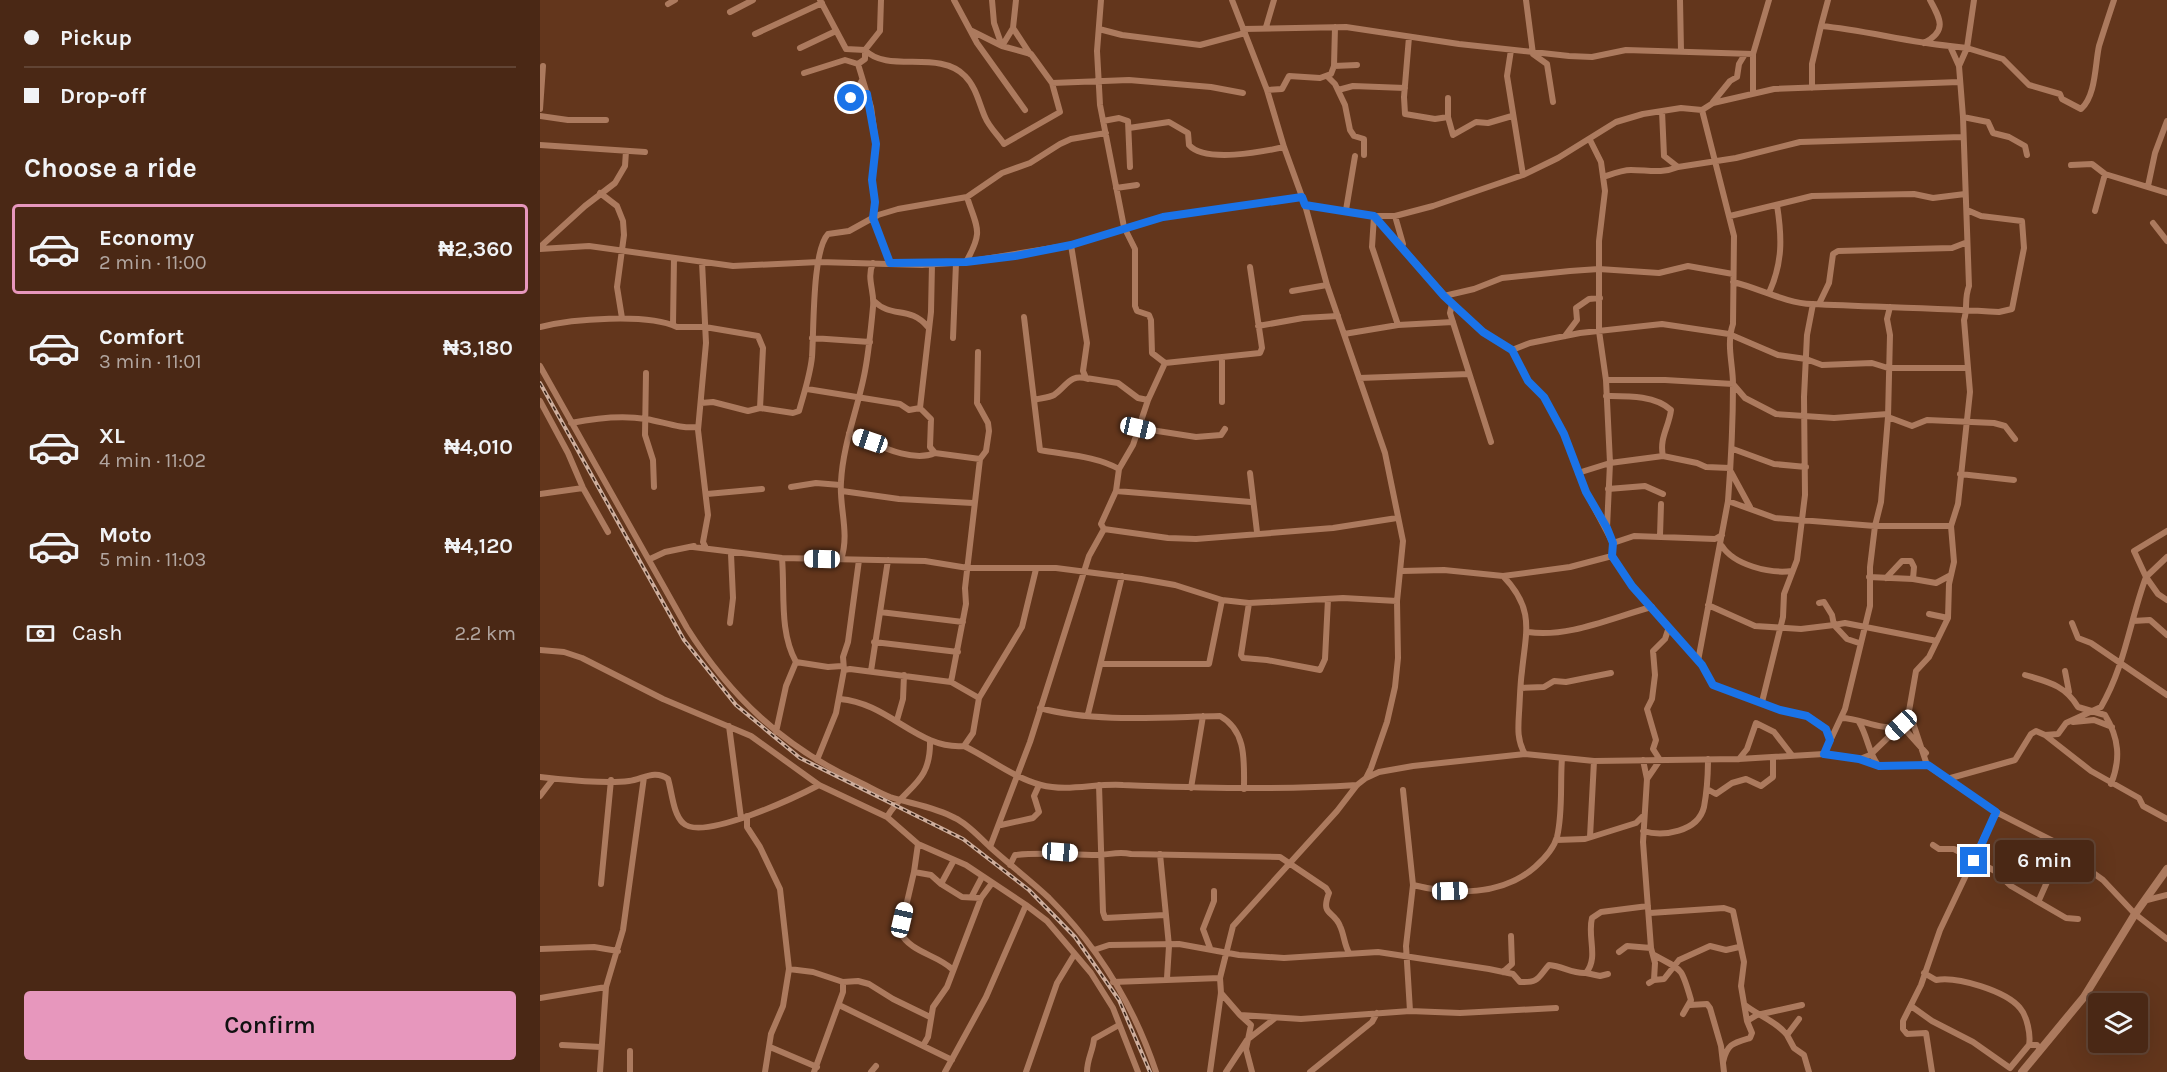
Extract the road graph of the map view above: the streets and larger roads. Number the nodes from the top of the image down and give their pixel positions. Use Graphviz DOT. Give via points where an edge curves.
graph roads {
  1 [pos="675,0"];
  2 [pos="753,0"];
  3 [pos="881,0"];
  4 [pos="954,0"];
  5 [pos="992,0"];
  6 [pos="1016,0"];
  7 [pos="1101,0"];
  8 [pos="1232,0"];
  9 [pos="1274,0"];
  10 [pos="1526,0"];
  11 [pos="1680,0"];
  12 [pos="1769,0"];
  13 [pos="1828,0"];
  14 [pos="1930,0"];
  15 [pos="1974,0"];
  16 [pos="2114,0"];
  17 [pos="821,2"];
  18 [pos="668,4"];
  19 [pos="730,12"];
  20 [pos="1821,26"];
  21 [pos="1266,27"];
  22 [pos="1335,27"];
  23 [pos="1013,28"];
  24 [pos="1099,29"];
  25 [pos="836,31"];
  26 [pos="1244,31"];
  27 [pos="972,32"];
  28 [pos="755,34"];
  29 [pos="1409,37"];
  30 [pos="1923,44"];
  31 [pos="1002,46"];
  32 [pos="1950,46"];
  33 [pos="800,48"];
  34 [pos="1967,48"];
  35 [pos="865,50"];
  36 [pos="1511,50"];
  37 [pos="1681,50"];
  38 [pos="1031,54"];
  39 [pos="1533,54"];
  40 [pos="1745,54"];
  41 [pos="1753,54"];
  42 [pos="858,64"];
  43 [pos="1357,65"];
  44 [pos="543,66"];
  45 [pos="1334,66"];
  46 [pos="1959,66"];
  47 [pos="804,73"];
  48 [pos="1327,76"];
  49 [pos="862,80"];
  50 [pos="1098,81"];
  51 [pos="1959,82"];
  52 [pos="1052,83"];
  53 [pos="1405,88"];
  54 [pos="1812,88"];
  55 [pos="1267,90"];
  56 [pos="1338,90"];
  57 [pos="1243,93"];
  58 [pos="1753,93"];
  59 [pos="855,94"];
  60 [pos="867,94"];
  61 [pos="1448,98"];
  62 [pos="842,100"];
  63 [pos="1553,102"];
  64 [pos="1713,103"];
  65 [pos="540,109"];
  66 [pos="1025,110"];
  67 [pos="1702,110"];
  68 [pos="1662,111"];
  69 [pos="540,116"];
  70 [pos="1512,116"];
  71 [pos="1448,117"];
  72 [pos="1963,117"];
  73 [pos="606,120"];
  74 [pos="1103,121"];
  75 [pos="2167,121"];
  76 [pos="1129,128"];
  77 [pos="1106,134"];
  78 [pos="1962,137"];
  79 [pos="1590,140"];
  80 [pos="540,145"];
  81 [pos="1284,147"];
  82 [pos="626,151"];
  83 [pos="645,152"];
  84 [pos="1364,155"];
  85 [pos="2027,155"];
  86 [pos="1355,156"];
  87 [pos="1664,156"];
  88 [pos="1716,161"];
  89 [pos="2071,165"];
  90 [pos="1130,167"];
  91 [pos="1678,167"];
  92 [pos="1660,171"];
  93 [pos="2105,174"];
  94 [pos="1523,175"];
  95 [pos="1603,177"];
  96 [pos="1137,185"];
  97 [pos="2148,186"];
  98 [pos="1116,188"];
  99 [pos="600,193"];
  100 [pos="2167,193"];
  101 [pos="1965,194"];
  102 [pos="967,197"];
  103 [pos="1302,197"];
  104 [pos="1777,204"];
  105 [pos="1305,205"];
  106 [pos="1346,210"];
  107 [pos="1967,210"];
  108 [pos="2095,211"];
  109 [pos="1374,216"];
  110 [pos="1395,216"];
  111 [pos="1730,216"];
  112 [pos="873,218"];
  113 [pos="2153,223"];
  114 [pos="1124,227"];
  115 [pos="2167,241"];
  116 [pos="1965,243"];
  117 [pos="1071,245"];
  118 [pos="540,248"];
  119 [pos="621,249"];
  120 [pos="1406,251"];
  121 [pos="674,258"];
  122 [pos="702,262"];
  123 [pos="819,262"];
  124 [pos="966,262"];
  125 [pos="859,263"];
  126 [pos="873,263"];
  127 [pos="890,263"];
  128 [pos="956,263"];
  129 [pos="932,264"];
  130 [pos="1250,267"];
  131 [pos="1599,269"];
  132 [pos="868,274"];
  133 [pos="1733,274"];
  134 [pos="1733,282"];
  135 [pos="1327,285"];
  136 [pos="1292,291"];
  137 [pos="1769,293"];
  138 [pos="1444,296"];
  139 [pos="1600,298"];
  140 [pos="874,301"];
  141 [pos="1452,304"];
  142 [pos="1816,304"];
  143 [pos="1890,307"];
  144 [pos="1954,309"];
  145 [pos="1967,310"];
  146 [pos="1338,316"];
  147 [pos="1024,317"];
  148 [pos="622,318"];
  149 [pos="1964,320"];
  150 [pos="1453,322"];
  151 [pos="673,325"];
  152 [pos="1258,326"];
  153 [pos="1398,326"];
  154 [pos="540,327"];
  155 [pos="705,327"];
  156 [pos="928,327"];
  157 [pos="1599,331"];
  158 [pos="1344,334"];
  159 [pos="1729,334"];
  160 [pos="1565,336"];
  161 [pos="812,338"];
  162 [pos="953,338"];
  163 [pos="870,342"];
  164 [pos="1512,350"];
  165 [pos="978,352"];
  166 [pos="1222,359"];
  167 [pos="1806,359"];
  168 [pos="1165,363"];
  169 [pos="540,366"];
  170 [pos="1888,368"];
  171 [pos="1968,368"];
  172 [pos="646,373"];
  173 [pos="1469,374"];
  174 [pos="1359,378"];
  175 [pos="1091,380"];
  176 [pos="1606,380"];
  177 [pos="1733,384"];
  178 [pos="807,389"];
  179 [pos="1606,396"];
  180 [pos="859,399"];
  181 [pos="1034,399"];
  182 [pos="1148,400"];
  183 [pos="540,401"];
  184 [pos="1222,402"];
  185 [pos="701,403"];
  186 [pos="760,408"];
  187 [pos="921,408"];
  188 [pos="1805,415"];
  189 [pos="1888,416"];
  190 [pos="646,419"];
  191 [pos="1966,421"];
  192 [pos="571,423"];
  193 [pos="698,427"];
  194 [pos="1138,428"];
  195 [pos="1226,429"];
  196 [pos="849,433"];
  197 [pos="2015,439"];
  198 [pos="1491,442"];
  199 [pos="1733,449"];
  200 [pos="934,453"];
  201 [pos="1662,456"];
  202 [pos="980,459"];
  203 [pos="1610,463"];
  204 [pos="1806,467"];
  205 [pos="1730,468"];
  206 [pos="1119,470"];
  207 [pos="1251,473"];
  208 [pos="1578,473"];
  209 [pos="1960,474"];
  210 [pos="2014,480"];
  211 [pos="654,487"];
  212 [pos="791,487"];
  213 [pos="583,488"];
  214 [pos="841,488"];
  215 [pos="762,489"];
  216 [pos="1608,489"];
  217 [pos="1116,491"];
  218 [pos="540,494"];
  219 [pos="707,494"];
  220 [pos="1663,494"];
  221 [pos="1728,501"];
  222 [pos="1251,502"];
  223 [pos="973,503"];
  224 [pos="1661,504"];
  225 [pos="1751,508"];
  226 [pos="1397,518"];
  227 [pos="1801,520"];
  228 [pos="1875,526"];
  229 [pos="1951,526"];
  230 [pos="1607,528"];
  231 [pos="1104,529"];
  232 [pos="2167,531"];
  233 [pos="608,532"];
  234 [pos="1257,532"];
  235 [pos="1722,535"];
  236 [pos="1660,537"];
  237 [pos="1715,539"];
  238 [pos="1613,543"];
  239 [pos="705,545"];
  240 [pos="1721,545"];
  241 [pos="731,554"];
  242 [pos="1612,556"];
  243 [pos="2167,557"];
  244 [pos="782,558"];
  245 [pos="842,559"];
  246 [pos="650,560"];
  247 [pos="859,560"];
  248 [pos="888,560"];
  249 [pos="968,568"];
  250 [pos="1036,569"];
  251 [pos="1402,571"];
  252 [pos="1792,571"];
  253 [pos="1084,572"];
  254 [pos="1951,575"];
  255 [pos="1122,576"];
  256 [pos="1503,576"];
  257 [pos="1869,577"];
  258 [pos="2146,577"];
  259 [pos="1886,578"];
  260 [pos="1913,579"];
  261 [pos="1328,598"];
  262 [pos="1222,600"];
  263 [pos="2167,600"];
  264 [pos="1397,601"];
  265 [pos="1249,603"];
  266 [pos="1819,603"];
  267 [pos="1708,605"];
  268 [pos="1652,608"];
  269 [pos="880,612"];
  270 [pos="1929,614"];
  271 [pos="1948,618"];
  272 [pos="2133,621"];
  273 [pos="963,622"];
  274 [pos="730,623"];
  275 [pos="2072,623"];
  276 [pos="1834,625"];
  277 [pos="1669,627"];
  278 [pos="1864,628"];
  279 [pos="1779,629"];
  280 [pos="1528,632"];
  281 [pos="2167,635"];
  282 [pos="1937,641"];
  283 [pos="874,642"];
  284 [pos="1859,644"];
  285 [pos="540,650"];
  286 [pos="958,652"];
  287 [pos="1698,661"];
  288 [pos="796,662"];
  289 [pos="1102,664"];
  290 [pos="2121,665"];
  291 [pos="843,668"];
  292 [pos="871,671"];
  293 [pos="2065,671"];
  294 [pos="1611,673"];
  295 [pos="904,675"];
  296 [pos="2025,675"];
  297 [pos="951,682"];
  298 [pos="1521,688"];
  299 [pos="2069,692"];
  300 [pos="2167,695"];
  301 [pos="979,698"];
  302 [pos="840,699"];
  303 [pos="1762,702"];
  304 [pos="1040,708"];
  305 [pos="1845,709"];
  306 [pos="1909,711"];
  307 [pos="2089,712"];
  308 [pos="1088,714"];
  309 [pos="1203,716"];
  310 [pos="1842,718"];
  311 [pos="1852,718"];
  312 [pos="897,720"];
  313 [pos="1859,722"];
  314 [pos="2066,723"];
  315 [pos="1901,725"];
  316 [pos="729,726"];
  317 [pos="2112,727"];
  318 [pos="776,732"];
  319 [pos="2045,735"];
  320 [pos="1830,740"];
  321 [pos="930,741"];
  322 [pos="964,746"];
  323 [pos="1926,753"];
  324 [pos="1525,754"];
  325 [pos="1791,754"];
  326 [pos="1824,754"];
  327 [pos="1870,755"];
  328 [pos="1562,758"];
  329 [pos="1773,758"];
  330 [pos="1708,759"];
  331 [pos="1739,759"];
  332 [pos="1859,759"];
  333 [pos="817,760"];
  334 [pos="1594,760"];
  335 [pos="1643,760"];
  336 [pos="1660,760"];
  337 [pos="1928,765"];
  338 [pos="1879,766"];
  339 [pos="1017,774"];
  340 [pos="540,777"];
  341 [pos="644,777"];
  342 [pos="553,778"];
  343 [pos="1366,778"];
  344 [pos="1647,778"];
  345 [pos="1947,779"];
  346 [pos="611,780"];
  347 [pos="2111,784"];
  348 [pos="819,785"];
  349 [pos="1039,785"];
  350 [pos="1100,785"];
  351 [pos="1357,785"];
  352 [pos="1191,788"];
  353 [pos="1244,789"];
  354 [pos="1707,789"];
  355 [pos="1403,790"];
  356 [pos="540,796"];
  357 [pos="902,799"];
  358 [pos="1996,812"];
  359 [pos="744,817"];
  360 [pos="887,817"];
  361 [pos="1642,817"];
  362 [pos="2167,819"];
  363 [pos="1001,825"];
  364 [pos="1643,831"];
  365 [pos="1590,837"];
  366 [pos="1556,840"];
  367 [pos="918,843"];
  368 [pos="1933,845"];
  369 [pos="2063,846"];
  370 [pos="990,847"];
  371 [pos="1160,854"];
  372 [pos="1100,855"];
  373 [pos="954,860"];
  374 [pos="1974,861"];
  375 [pos="1288,862"];
  376 [pos="1010,865"];
  377 [pos="2167,869"];
  378 [pos="914,872"];
  379 [pos="982,877"];
  380 [pos="601,884"];
  381 [pos="941,884"];
  382 [pos="992,884"];
  383 [pos="1413,885"];
  384 [pos="1214,891"];
  385 [pos="2167,895"];
  386 [pos="972,896"];
  387 [pos="981,898"];
  388 [pos="2039,900"];
  389 [pos="2146,900"];
  390 [pos="1026,905"];
  391 [pos="1648,906"];
  392 [pos="1650,913"];
  393 [pos="2135,914"];
  394 [pos="1165,915"];
  395 [pos="2078,919"];
  396 [pos="1511,936"];
  397 [pos="2167,939"];
  398 [pos="1169,946"];
  399 [pos="1739,947"];
  400 [pos="1210,948"];
  401 [pos="540,949"];
  402 [pos="1094,950"];
  403 [pos="618,951"];
  404 [pos="1652,951"];
  405 [pos="1619,952"];
  406 [pos="1225,953"];
  407 [pos="1349,953"];
  408 [pos="1074,955"];
  409 [pos="1406,956"];
  410 [pos="1676,965"];
  411 [pos="789,969"];
  412 [pos="952,969"];
  413 [pos="1502,972"];
  414 [pos="1586,973"];
  415 [pos="1924,973"];
  416 [pos="1608,974"];
  417 [pos="1167,978"];
  418 [pos="1220,978"];
  419 [pos="843,982"];
  420 [pos="1113,982"];
  421 [pos="606,987"];
  422 [pos="1221,993"];
  423 [pos="540,998"];
  424 [pos="1744,1004"];
  425 [pos="838,1005"];
  426 [pos="1690,1005"];
  427 [pos="1802,1005"];
  428 [pos="1911,1006"];
  429 [pos="1556,1008"];
  430 [pos="1410,1011"];
  431 [pos="1377,1013"];
  432 [pos="1683,1014"];
  433 [pos="1240,1015"];
  434 [pos="1757,1015"];
  435 [pos="930,1017"];
  436 [pos="1274,1019"];
  437 [pos="1799,1019"];
  438 [pos="1747,1022"];
  439 [pos="1119,1025"];
  440 [pos="1787,1035"];
  441 [pos="2030,1036"];
  442 [pos="1247,1040"];
  443 [pos="924,1044"];
  444 [pos="562,1045"];
  445 [pos="2029,1045"];
  446 [pos="601,1047"];
  447 [pos="770,1047"];
  448 [pos="2039,1048"];
  449 [pos="630,1051"];
  450 [pos="952,1060"];
  451 [pos="1723,1062"];
  452 [pos="816,1070"];
  453 [pos="600,1072"];
  454 [pos="630,1072"];
  455 [pos="765,1072"];
  456 [pos="945,1072"];
  457 [pos="1026,1072"];
  458 [pos="1087,1072"];
  459 [pos="1138,1072"];
  460 [pos="1156,1072"];
  461 [pos="1210,1072"];
  462 [pos="1226,1072"];
  463 [pos="1252,1072"];
  464 [pos="1310,1072"];
  465 [pos="1724,1072"];
  466 [pos="1809,1072"];
  467 [pos="1932,1072"];
  468 [pos="2022,1072"];
  1 -- 18 [label="street"];
  2 -- 19 [label="street"];
  3 -- 35 [label="street" via="880,31"];
  4 -- 27 [label="street"];
  5 -- 31 [label="street"];
  6 -- 23 [label="street"];
  7 -- 24 [label="street"];
  8 -- 26 [label="street"];
  9 -- 21 [label="street"];
  10 -- 39 [label="street"];
  11 -- 37 [label="street"];
  12 -- 41 [label="street"];
  13 -- 20 [label="street"];
  14 -- 30 [label="street" via="1941,24 1937,35"];
  15 -- 34 [label="street"];
  16 -- 34 [label="street" via="2093,81 2081,109 2060,94 2030,85 2003,59"];
  17 -- 25 [label="street"];
  17 -- 28 [label="street"];
  20 -- 30 [label="street"];
  20 -- 54 [label="street" via="1812,63"];
  21 -- 22 [label="street"];
  21 -- 26 [label="street"];
  22 -- 29 [label="street"];
  22 -- 45 [label="street"];
  23 -- 31 [label="street"];
  23 -- 38 [label="street"];
  24 -- 26 [label="street" via="1200,45"];
  24 -- 50 [label="street"];
  25 -- 33 [label="street"];
  25 -- 35 [label="street" via="846,49"];
  26 -- 55 [label="street"];
  27 -- 31 [label="street"];
  27 -- 66 [label="street"];
  29 -- 36 [label="street"];
  29 -- 53 [label="street"];
  30 -- 32 [label="street"];
  31 -- 38 [label="street"];
  32 -- 34 [label="street"];
  32 -- 46 [label="street"];
  34 -- 46 [label="street"];
  35 -- 42 [label="street" via="865,59"];
  35 -- 52 [label="street" via="872,58 933,62 957,70 971,85 986,120 1004,144 1060,112"];
  36 -- 39 [label="street"];
  36 -- 70 [label="street" via="1507,76"];
  37 -- 39 [label="street" via="1626,50 1592,57"];
  37 -- 40 [label="street"];
  38 -- 52 [label="street"];
  39 -- 63 [label="street" via="1547,64"];
  40 -- 41 [label="street"];
  40 -- 64 [label="street" via="1737,77"];
  41 -- 58 [label="street"];
  42 -- 47 [label="street" via="845,60"];
  42 -- 49 [label="street"];
  43 -- 45 [label="street"];
  44 -- 65 [label="street"];
  45 -- 48 [label="street"];
  46 -- 51 [label="street"];
  48 -- 55 [label="street" via="1292,76 1282,89"];
  48 -- 56 [label="street"];
  49 -- 59 [label="street"];
  49 -- 60 [label="street"];
  50 -- 52 [label="street"];
  50 -- 57 [label="street" via="1150,81"];
  50 -- 74 [label="street"];
  51 -- 54 [label="street"];
  51 -- 72 [label="street"];
  53 -- 56 [label="street" via="1353,86"];
  53 -- 71 [label="street" via="1406,114"];
  54 -- 58 [label="street"];
  55 -- 81 [label="street"];
  56 -- 84 [label="street" via="1350,130 1364,139"];
  58 -- 64 [label="street"];
  59 -- 60 [label="street"];
  59 -- 62 [label="street"];
  60 -- 112 [label="street" via="876,144"];
  61 -- 71 [label="street"];
  64 -- 67 [label="street"];
  67 -- 68 [label="street"];
  67 -- 88 [label="street"];
  68 -- 79 [label="street" via="1616,122"];
  68 -- 87 [label="street"];
  69 -- 73 [label="street"];
  70 -- 71 [label="street" via="1476,122 1454,135"];
  70 -- 94 [label="street"];
  72 -- 78 [label="street"];
  72 -- 85 [label="street" via="1988,122 1995,135 2025,146"];
  74 -- 76 [label="street" via="1123,118"];
  74 -- 77 [label="street"];
  75 -- 97 [label="street"];
  76 -- 81 [label="street" via="1169,122 1188,133 1193,150 1222,155"];
  76 -- 90 [label="street"];
  77 -- 98 [label="street"];
  77 -- 102 [label="street" via="1071,139 1030,163 1002,173"];
  78 -- 88 [label="street" via="1800,142"];
  78 -- 101 [label="street"];
  79 -- 94 [label="street"];
  79 -- 95 [label="street" via="1601,162"];
  80 -- 82 [label="street"];
  81 -- 103 [label="street"];
  82 -- 83 [label="street"];
  82 -- 99 [label="street" via="620,175"];
  86 -- 106 [label="street"];
  87 -- 91 [label="street"];
  87 -- 92 [label="street"];
  88 -- 91 [label="street"];
  88 -- 111 [label="street"];
  89 -- 93 [label="street" via="2092,164"];
  91 -- 92 [label="street"];
  92 -- 95 [label="street" via="1627,170"];
  93 -- 97 [label="street"];
  93 -- 108 [label="street"];
  94 -- 110 [label="street"];
  95 -- 131 [label="street"];
  96 -- 98 [label="street"];
  97 -- 100 [label="street"];
  98 -- 114 [label="street"];
  99 -- 118 [label="street"];
  99 -- 119 [label="street" via="622,212"];
  101 -- 104 [label="street" via="1933,198 1914,194 1812,196"];
  101 -- 107 [label="street"];
  102 -- 112 [label="street" via="898,209"];
  102 -- 124 [label="street" via="978,225 975,245"];
  103 -- 105 [label="street"];
  103 -- 114 [label="street" via="1163,217"];
  104 -- 111 [label="street"];
  104 -- 137 [label="street" via="1782,247 1778,273"];
  105 -- 106 [label="street"];
  105 -- 135 [label="street"];
  106 -- 109 [label="street"];
  107 -- 116 [label="street"];
  107 -- 145 [label="street" via="1981,216 2022,221 2024,248 2012,309"];
  109 -- 110 [label="street"];
  109 -- 120 [label="street"];
  109 -- 153 [label="street" via="1372,247"];
  110 -- 120 [label="street"];
  111 -- 133 [label="street"];
  112 -- 123 [label="street" via="849,231 828,234"];
  112 -- 127 [label="street"];
  113 -- 115 [label="street"];
  114 -- 117 [label="street"];
  114 -- 168 [label="street" via="1135,249 1137,311 1149,315 1152,352"];
  116 -- 142 [label="street" via="1952,248 1838,251 1833,254 1829,283"];
  116 -- 145 [label="street"];
  117 -- 124 [label="street"];
  117 -- 175 [label="street" via="1087,344 1083,371"];
  118 -- 119 [label="street"];
  119 -- 121 [label="street"];
  119 -- 148 [label="street" via="617,286"];
  120 -- 138 [label="street"];
  121 -- 122 [label="street"];
  121 -- 151 [label="street"];
  122 -- 123 [label="street" via="733,266"];
  122 -- 155 [label="street"];
  123 -- 125 [label="street"];
  123 -- 161 [label="street"];
  124 -- 128 [label="street"];
  125 -- 126 [label="street"];
  125 -- 132 [label="street"];
  126 -- 127 [label="street"];
  126 -- 132 [label="street"];
  127 -- 129 [label="street"];
  128 -- 129 [label="street"];
  128 -- 162 [label="street"];
  129 -- 156 [label="street"];
  130 -- 152 [label="street"];
  131 -- 133 [label="street" via="1659,273 1688,266"];
  131 -- 138 [label="street" via="1502,278"];
  131 -- 139 [label="street"];
  132 -- 140 [label="street"];
  133 -- 134 [label="street"];
  134 -- 137 [label="street"];
  134 -- 159 [label="street" via="1733,324"];
  135 -- 136 [label="street"];
  135 -- 146 [label="street"];
  137 -- 142 [label="street"];
  138 -- 141 [label="street"];
  139 -- 157 [label="street"];
  139 -- 160 [label="street" via="1589,299 1576,308 1577,320"];
  140 -- 156 [label="street" via="887,310 916,315"];
  140 -- 163 [label="street"];
  141 -- 150 [label="street" via="1449,313"];
  141 -- 164 [label="street" via="1483,332"];
  142 -- 143 [label="street"];
  142 -- 167 [label="street"];
  143 -- 144 [label="street"];
  143 -- 170 [label="street"];
  144 -- 145 [label="street"];
  144 -- 149 [label="street"];
  145 -- 149 [label="street"];
  146 -- 152 [label="street"];
  146 -- 158 [label="street"];
  147 -- 181 [label="street"];
  148 -- 151 [label="street"];
  148 -- 154 [label="street"];
  149 -- 171 [label="street"];
  150 -- 153 [label="street"];
  150 -- 173 [label="street"];
  151 -- 155 [label="street"];
  152 -- 166 [label="street" via="1260,353"];
  153 -- 158 [label="street"];
  155 -- 185 [label="street"];
  155 -- 186 [label="street" via="758,336 763,348"];
  156 -- 187 [label="street"];
  157 -- 159 [label="street" via="1662,324"];
  157 -- 160 [label="street"];
  157 -- 176 [label="street"];
  158 -- 174 [label="street"];
  159 -- 167 [label="street" via="1778,355"];
  159 -- 177 [label="street"];
  160 -- 164 [label="street"];
  161 -- 163 [label="street"];
  161 -- 178 [label="street"];
  163 -- 180 [label="street"];
  164 -- 208 [label="street" via="1564,434"];
  165 -- 202 [label="street" via="977,403 989,432 986,451"];
  166 -- 168 [label="street"];
  166 -- 184 [label="street"];
  167 -- 170 [label="street" via="1822,365 1872,363"];
  167 -- 188 [label="street"];
  168 -- 182 [label="street"];
  169 -- 192 [label="street"];
  170 -- 171 [label="street"];
  170 -- 189 [label="street"];
  171 -- 191 [label="street"];
  172 -- 190 [label="street"];
  173 -- 174 [label="street"];
  173 -- 198 [label="street"];
  174 -- 226 [label="street" via="1385,453"];
  175 -- 181 [label="street" via="1079,376 1070,379 1052,397"];
  175 -- 182 [label="street" via="1118,383 1138,398"];
  176 -- 177 [label="street"];
  176 -- 179 [label="street"];
  177 -- 188 [label="street" via="1745,398 1776,414"];
  177 -- 199 [label="street"];
  178 -- 180 [label="street"];
  178 -- 186 [label="street" via="798,412"];
  179 -- 201 [label="street" via="1648,399 1671,410 1661,438"];
  179 -- 203 [label="street"];
  180 -- 187 [label="street" via="900,404 909,410"];
  180 -- 196 [label="street"];
  181 -- 206 [label="street" via="1040,450 1101,459"];
  182 -- 194 [label="street"];
  183 -- 213 [label="street"];
  185 -- 186 [label="street" via="748,411"];
  185 -- 193 [label="street"];
  187 -- 200 [label="street" via="931,419 930,447"];
  188 -- 189 [label="street"];
  188 -- 204 [label="street"];
  189 -- 191 [label="street" via="1912,426 1927,420"];
  189 -- 228 [label="street" via="1881,502"];
  190 -- 192 [label="street" via="610,416"];
  190 -- 193 [label="street"];
  190 -- 211 [label="street"];
  191 -- 197 [label="street" via="2005,426"];
  191 -- 209 [label="street"];
  192 -- 246 [label="street"];
  193 -- 219 [label="street"];
  194 -- 195 [label="street" via="1196,437 1221,435"];
  194 -- 206 [label="street"];
  196 -- 200 [label="street" via="899,454"];
  196 -- 214 [label="street"];
  199 -- 204 [label="street" via="1774,464"];
  199 -- 205 [label="street"];
  200 -- 202 [label="street"];
  201 -- 203 [label="street"];
  201 -- 205 [label="street" via="1706,467"];
  202 -- 223 [label="street"];
  203 -- 208 [label="street"];
  203 -- 216 [label="street"];
  204 -- 227 [label="street"];
  205 -- 221 [label="street"];
  205 -- 225 [label="street"];
  206 -- 217 [label="street"];
  207 -- 222 [label="street"];
  208 -- 230 [label="street"];
  209 -- 210 [label="street"];
  209 -- 229 [label="street" via="1958,504"];
  212 -- 214 [label="street" via="816,483"];
  213 -- 218 [label="street"];
  213 -- 233 [label="street"];
  214 -- 223 [label="street" via="899,499"];
  214 -- 245 [label="street"];
  215 -- 219 [label="street"];
  216 -- 220 [label="street" via="1644,486"];
  216 -- 230 [label="street"];
  217 -- 222 [label="street"];
  217 -- 231 [label="street" via="1101,525"];
  219 -- 239 [label="street"];
  221 -- 225 [label="street"];
  221 -- 235 [label="street"];
  222 -- 234 [label="street"];
  223 -- 249 [label="street"];
  224 -- 236 [label="street"];
  225 -- 227 [label="street" via="1775,518"];
  226 -- 234 [label="street" via="1333,528"];
  226 -- 251 [label="street" via="1403,541"];
  227 -- 228 [label="street"];
  227 -- 252 [label="street" via="1797,560"];
  228 -- 229 [label="street"];
  228 -- 257 [label="street"];
  229 -- 254 [label="street" via="1955,546"];
  230 -- 238 [label="street"];
  231 -- 234 [label="street" via="1168,538"];
  231 -- 253 [label="street"];
  232 -- 258 [label="street" via="2134,551"];
  235 -- 237 [label="street"];
  235 -- 240 [label="street"];
  236 -- 237 [label="street"];
  236 -- 238 [label="street" via="1634,536"];
  237 -- 240 [label="street"];
  238 -- 242 [label="street"];
  239 -- 241 [label="street"];
  239 -- 246 [label="street" via="665,552"];
  240 -- 252 [label="street" via="1728,555 1741,562 1781,573"];
  240 -- 267 [label="street"];
  241 -- 244 [label="street"];
  241 -- 274 [label="street"];
  242 -- 256 [label="street" via="1570,567"];
  242 -- 268 [label="street"];
  243 -- 258 [label="street"];
  244 -- 245 [label="street"];
  244 -- 288 [label="street" via="784,620 788,647"];
  245 -- 247 [label="street"];
  246 -- 318 [label="street" via="712,667 749,709"];
  247 -- 248 [label="street"];
  247 -- 291 [label="street"];
  248 -- 249 [label="street"];
  248 -- 269 [label="street"];
  249 -- 250 [label="street"];
  249 -- 273 [label="street"];
  250 -- 253 [label="street"];
  250 -- 301 [label="street" via="1022,627"];
  251 -- 256 [label="street" via="1444,570"];
  251 -- 264 [label="street"];
  252 -- 279 [label="street"];
  253 -- 255 [label="street"];
  253 -- 304 [label="street"];
  254 -- 260 [label="street" via="1936,583"];
  254 -- 271 [label="street"];
  255 -- 262 [label="street" via="1175,585"];
  255 -- 289 [label="street"];
  256 -- 280 [label="street" via="1522,603"];
  257 -- 259 [label="street"];
  257 -- 278 [label="street" via="1870,606"];
  258 -- 263 [label="street"];
  258 -- 272 [label="street"];
  259 -- 260 [label="street"];
  259 -- 260 [label="street" via="1898,562 1905,560 1914,567"];
  261 -- 264 [label="street"];
  261 -- 265 [label="street"];
  261 -- 265 [label="street" via="1325,659 1320,670 1244,658 1241,655"];
  262 -- 265 [label="street"];
  262 -- 289 [label="street" via="1209,664"];
  264 -- 343 [label="street" via="1395,687 1387,722"];
  266 -- 276 [label="street" via="1824,602 1829,608"];
  267 -- 279 [label="street" via="1755,626"];
  267 -- 287 [label="street"];
  268 -- 277 [label="street"];
  268 -- 280 [label="street" via="1584,627"];
  269 -- 273 [label="street"];
  269 -- 283 [label="street"];
  270 -- 271 [label="street"];
  271 -- 282 [label="street"];
  272 -- 281 [label="street" via="2150,620"];
  272 -- 290 [label="street"];
  273 -- 286 [label="street"];
  275 -- 290 [label="street" via="2078,638"];
  276 -- 278 [label="street" via="1845,623"];
  276 -- 279 [label="street"];
  276 -- 284 [label="street" via="1846,639"];
  277 -- 287 [label="street"];
  277 -- 336 [label="street" via="1665,639 1653,651 1652,699 1647,709 1656,740 1653,749"];
  278 -- 282 [label="street"];
  278 -- 284 [label="street"];
  279 -- 303 [label="street"];
  280 -- 298 [label="street"];
  282 -- 306 [label="street" via="1916,671"];
  283 -- 286 [label="street"];
  283 -- 292 [label="street"];
  284 -- 305 [label="street"];
  285 -- 316 [label="street" via="582,658 663,699"];
  286 -- 297 [label="street"];
  287 -- 303 [label="street" via="1713,685"];
  288 -- 291 [label="street"];
  288 -- 318 [label="street" via="786,686"];
  289 -- 308 [label="street"];
  290 -- 300 [label="street"];
  290 -- 307 [label="street" via="2101,707"];
  291 -- 292 [label="street"];
  291 -- 302 [label="street"];
  292 -- 295 [label="street"];
  293 -- 299 [label="street"];
  294 -- 298 [label="street"];
  295 -- 297 [label="street"];
  295 -- 312 [label="street"];
  296 -- 299 [label="street"];
  297 -- 301 [label="street"];
  298 -- 324 [label="street" via="1518,728"];
  299 -- 307 [label="street" via="2078,706"];
  301 -- 322 [label="street" via="973,733"];
  302 -- 312 [label="street" via="866,704"];
  302 -- 333 [label="street"];
  303 -- 320 [label="street" via="1807,716 1826,729"];
  304 -- 308 [label="street" via="1061,714"];
  304 -- 339 [label="street"];
  305 -- 310 [label="street"];
  305 -- 311 [label="street"];
  306 -- 315 [label="street"];
  306 -- 323 [label="street"];
  307 -- 314 [label="street"];
  307 -- 317 [label="street" via="2105,715"];
  308 -- 309 [label="street" via="1142,718"];
  309 -- 352 [label="street"];
  309 -- 353 [label="street" via="1227,720 1240,738 1245,756"];
  310 -- 311 [label="street"];
  310 -- 320 [label="street"];
  311 -- 313 [label="street"];
  312 -- 321 [label="street"];
  313 -- 315 [label="street" via="1888,729"];
  313 -- 327 [label="street" via="1868,736"];
  314 -- 317 [label="street" via="2094,720"];
  314 -- 319 [label="street" via="2058,734"];
  315 -- 323 [label="street"];
  315 -- 327 [label="street"];
  316 -- 348 [label="street" via="751,736"];
  316 -- 359 [label="street"];
  317 -- 347 [label="street" via="2119,756"];
  318 -- 333 [label="street"];
  319 -- 345 [label="street" via="2036,731 2031,734 2015,760"];
  319 -- 347 [label="street"];
  320 -- 326 [label="street"];
  321 -- 322 [label="street"];
  321 -- 357 [label="street" via="928,763 920,782"];
  322 -- 339 [label="street"];
  323 -- 337 [label="street"];
  324 -- 328 [label="street"];
  324 -- 343 [label="street" via="1413,766"];
  325 -- 326 [label="street"];
  325 -- 329 [label="street"];
  325 -- 331 [label="street" via="1774,732 1756,723"];
  326 -- 332 [label="street"];
  327 -- 332 [label="street"];
  327 -- 338 [label="street"];
  328 -- 334 [label="street"];
  328 -- 366 [label="street"];
  329 -- 331 [label="street"];
  329 -- 354 [label="street" via="1775,771 1768,783 1761,786 1746,779 1716,794"];
  330 -- 331 [label="street"];
  330 -- 336 [label="street"];
  330 -- 354 [label="street"];
  332 -- 338 [label="street"];
  333 -- 357 [label="street"];
  334 -- 335 [label="street"];
  334 -- 365 [label="street"];
  335 -- 336 [label="street"];
  335 -- 344 [label="street"];
  336 -- 344 [label="street"];
  337 -- 338 [label="street"];
  337 -- 345 [label="street"];
  339 -- 349 [label="street"];
  339 -- 363 [label="street"];
  340 -- 342 [label="street"];
  341 -- 346 [label="street"];
  341 -- 359 [label="street" via="655,774 668,779 680,819 689,827"];
  341 -- 403 [label="street"];
  342 -- 346 [label="street"];
  342 -- 356 [label="street"];
  343 -- 351 [label="street"];
  344 -- 361 [label="street"];
  345 -- 358 [label="street"];
  346 -- 380 [label="street"];
  347 -- 362 [label="street"];
  348 -- 359 [label="street" via="784,804"];
  348 -- 360 [label="street"];
  349 -- 350 [label="street"];
  349 -- 363 [label="street" via="1034,796 1039,812 1032,818"];
  350 -- 352 [label="street"];
  350 -- 372 [label="street"];
  351 -- 353 [label="street"];
  351 -- 375 [label="street"];
  352 -- 353 [label="street"];
  354 -- 364 [label="street" via="1701,814 1680,831"];
  355 -- 383 [label="street"];
  357 -- 360 [label="street"];
  357 -- 370 [label="street" via="957,818"];
  358 -- 369 [label="street"];
  358 -- 374 [label="street"];
  359 -- 411 [label="street" via="780,889"];
  360 -- 367 [label="street"];
  361 -- 364 [label="street"];
  361 -- 365 [label="street" via="1636,823"];
  363 -- 370 [label="street"];
  364 -- 391 [label="street"];
  365 -- 366 [label="street"];
  366 -- 383 [label="street" via="1542,861 1510,885 1450,891"];
  367 -- 373 [label="street"];
  367 -- 378 [label="street"];
  368 -- 374 [label="street" via="1954,849"];
  369 -- 388 [label="street"];
  369 -- 393 [label="street"];
  370 -- 376 [label="street"];
  371 -- 372 [label="street" via="1116,851"];
  371 -- 375 [label="street" via="1280,857"];
  371 -- 394 [label="street"];
  372 -- 376 [label="street" via="1015,855"];
  372 -- 394 [label="street" via="1106,918"];
  373 -- 379 [label="street"];
  373 -- 381 [label="street"];
  374 -- 388 [label="street"];
  374 -- 415 [label="street"];
  375 -- 406 [label="street" via="1233,926"];
  375 -- 407 [label="street" via="1326,888 1326,911 1340,925"];
  376 -- 402 [label="street" via="1050,900"];
  377 -- 389 [label="street"];
  378 -- 381 [label="street" via="932,875"];
  378 -- 412 [label="street" via="900,932 913,949 942,960"];
  379 -- 382 [label="street"];
  379 -- 386 [label="street"];
  381 -- 386 [label="street" via="962,897"];
  382 -- 387 [label="street"];
  382 -- 390 [label="street"];
  383 -- 409 [label="street"];
  384 -- 400 [label="street" via="1203,929"];
  385 -- 389 [label="street"];
  386 -- 387 [label="street"];
  387 -- 412 [label="street"];
  388 -- 395 [label="street" via="2066,918"];
  389 -- 393 [label="street"];
  390 -- 408 [label="street" via="1047,921"];
  390 -- 450 [label="street" via="986,998"];
  391 -- 392 [label="street"];
  391 -- 414 [label="street" via="1601,912 1592,918 1589,928 1593,960"];
  392 -- 399 [label="street" via="1730,908 1735,915"];
  392 -- 404 [label="street"];
  393 -- 397 [label="street"];
  393 -- 448 [label="street" via="2084,997"];
  394 -- 398 [label="street"];
  396 -- 413 [label="street" via="1512,964"];
  398 -- 400 [label="street"];
  398 -- 402 [label="street" via="1109,945"];
  398 -- 417 [label="street"];
  399 -- 410 [label="street" via="1726,950 1710,946"];
  399 -- 424 [label="street" via="1744,962"];
  400 -- 406 [label="street"];
  401 -- 403 [label="street" via="594,947"];
  402 -- 420 [label="street"];
  403 -- 421 [label="street"];
  404 -- 405 [label="street" via="1627,946"];
  404 -- 410 [label="street"];
  404 -- 410 [label="street" via="1652,981 1664,979"];
  406 -- 407 [label="street" via="1284,958"];
  406 -- 418 [label="street"];
  407 -- 409 [label="street"];
  408 -- 439 [label="street" via="1091,973"];
  408 -- 457 [label="street" via="1057,982"];
  409 -- 413 [label="street"];
  409 -- 430 [label="street"];
  410 -- 426 [label="street" via="1684,977"];
  411 -- 419 [label="street"];
  411 -- 447 [label="street"];
  412 -- 435 [label="street"];
  413 -- 414 [label="street" via="1513,974 1520,982 1533,982 1549,965 1575,974"];
  414 -- 416 [label="street"];
  415 -- 428 [label="street"];
  415 -- 441 [label="street" via="1936,980 1947,978 2001,993 2020,1009"];
  417 -- 418 [label="street"];
  417 -- 420 [label="street"];
  418 -- 422 [label="street"];
  419 -- 425 [label="street"];
  419 -- 435 [label="street" via="869,984"];
  420 -- 460 [label="street" via="1132,1010"];
  421 -- 423 [label="street"];
  421 -- 446 [label="street"];
  422 -- 433 [label="street"];
  422 -- 461 [label="street"];
  424 -- 434 [label="street"];
  424 -- 438 [label="street"];
  425 -- 443 [label="street"];
  425 -- 452 [label="street"];
  426 -- 432 [label="street"];
  426 -- 451 [label="street" via="1707,1004 1710,1008"];
  427 -- 434 [label="street"];
  428 -- 445 [label="street" via="1974,1041 2010,1068"];
  428 -- 467 [label="street" via="1903,1029 1907,1034 1926,1033"];
  429 -- 430 [label="street" via="1460,1013"];
  430 -- 431 [label="street"];
  431 -- 436 [label="street"];
  431 -- 464 [label="street" via="1372,1022"];
  433 -- 436 [label="street"];
  433 -- 442 [label="street" via="1251,1025"];
  434 -- 438 [label="street"];
  434 -- 440 [label="street"];
  435 -- 443 [label="street"];
  436 -- 442 [label="street"];
  437 -- 440 [label="street"];
  438 -- 451 [label="street" via="1750,1038 1731,1043"];
  439 -- 458 [label="street" via="1094,1039"];
  439 -- 459 [label="street"];
  440 -- 466 [label="street" via="1794,1048 1804,1055"];
  441 -- 445 [label="street"];
  441 -- 448 [label="street"];
  442 -- 462 [label="street"];
  442 -- 463 [label="street"];
  443 -- 450 [label="street"];
  444 -- 446 [label="street"];
  445 -- 448 [label="street"];
  446 -- 453 [label="street"];
  447 -- 452 [label="street"];
  447 -- 455 [label="street"];
  448 -- 468 [label="street"];
  449 -- 454 [label="street"];
  450 -- 456 [label="street"];
  451 -- 465 [label="street"];
}
